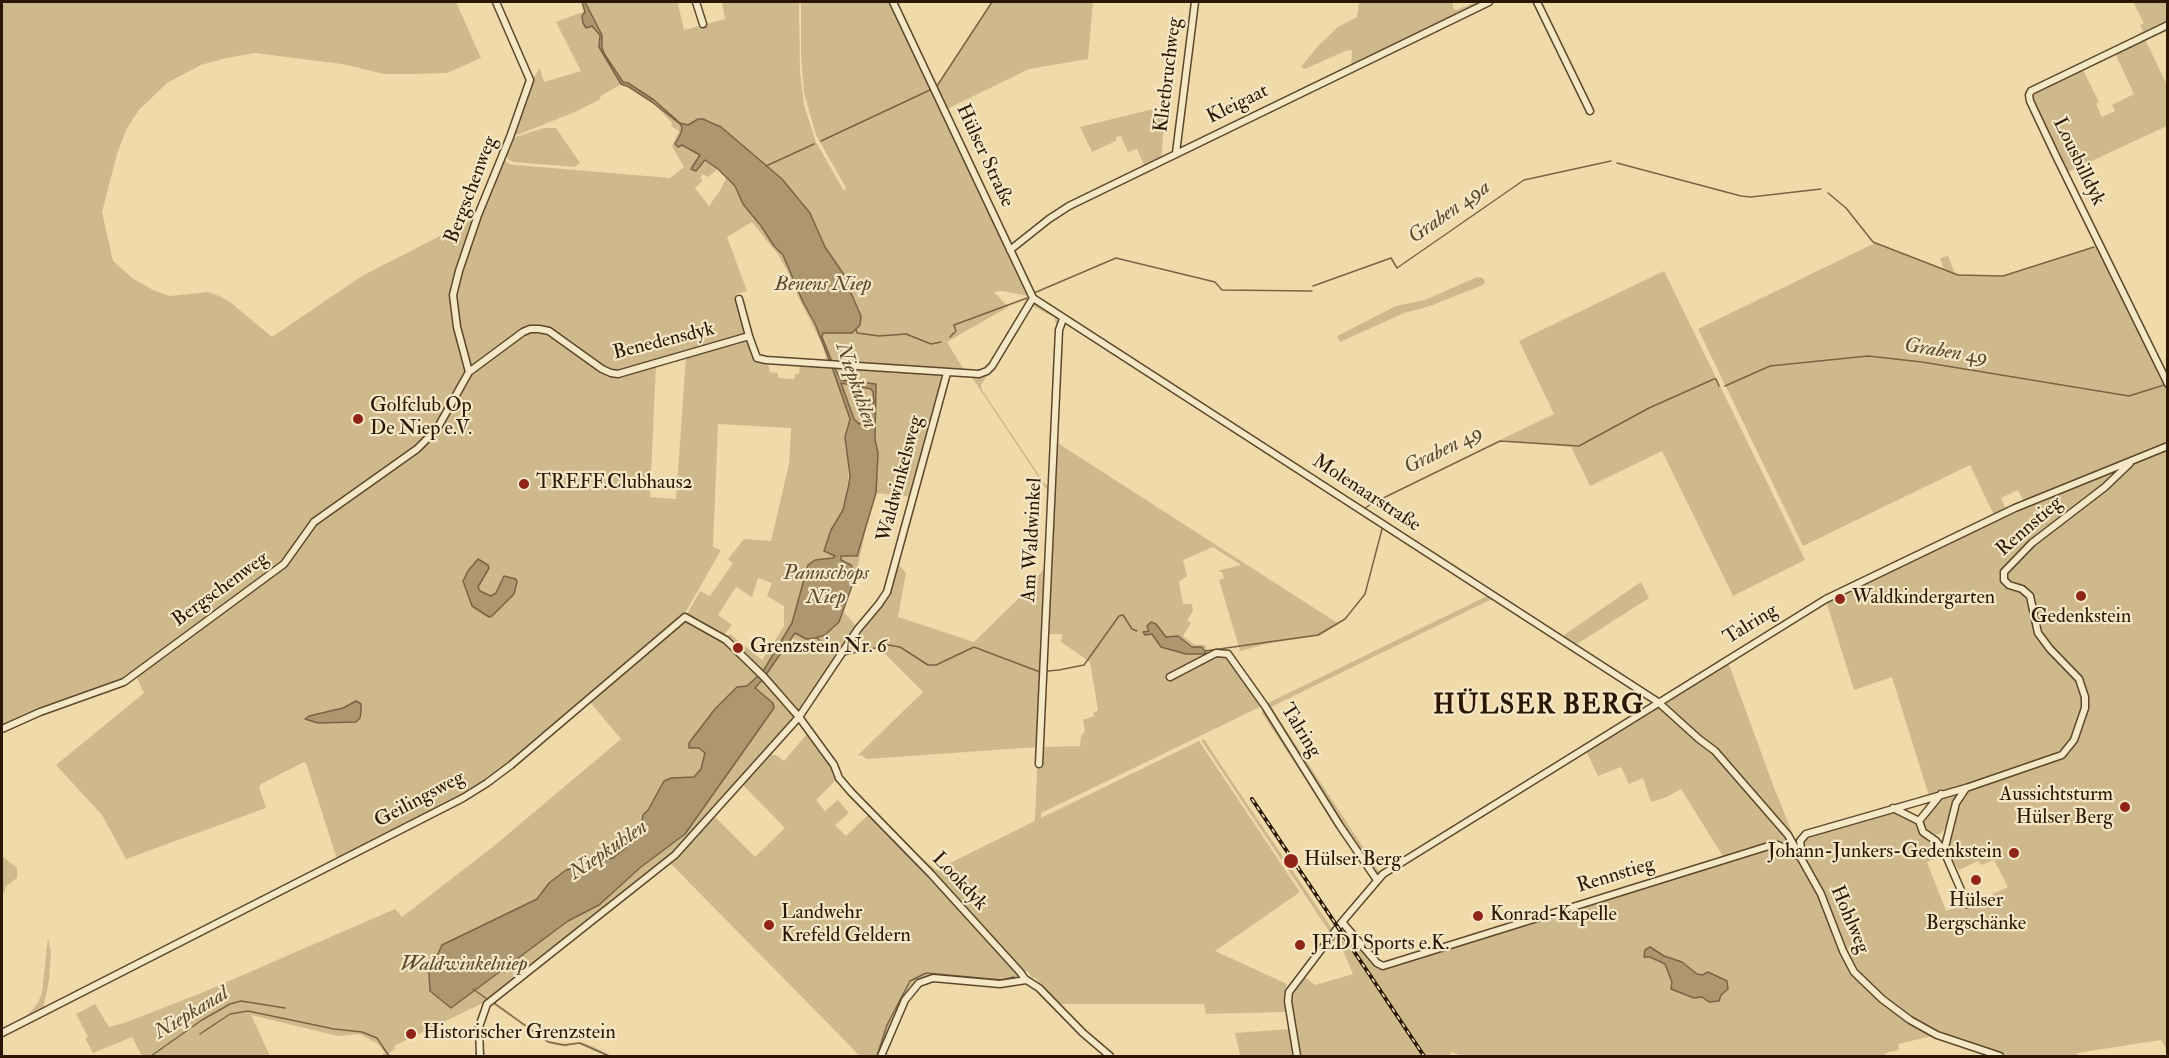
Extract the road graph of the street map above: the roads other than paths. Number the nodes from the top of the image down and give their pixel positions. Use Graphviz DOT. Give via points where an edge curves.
graph roads {
  1 [pos="496,2"];
  2 [pos="696,2"];
  3 [pos="893,2"];
  4 [pos="1195,2"];
  5 [pos="1489,2"];
  6 [pos="1537,2"];
  7 [pos="703,24"];
  8 [pos="2168,25"];
  9 [pos="1590,111"];
  10 [pos="1176,153"];
  11 [pos="1010,250"];
  12 [pos="1033,298"];
  13 [pos="739,299"];
  14 [pos="1060,317"];
  15 [pos="749,336"];
  16 [pos="470,372"];
  17 [pos="947,373"];
  18 [pos="2168,384"];
  19 [pos="2168,446"];
  20 [pos="2132,460"];
  21 [pos="1170,677"];
  22 [pos="1658,702"];
  23 [pos="799,717"];
  24 [pos="2,729"];
  25 [pos="1039,764"];
  26 [pos="1966,788"];
  27 [pos="1941,794"];
  28 [pos="1892,808"];
  29 [pos="1919,821"];
  30 [pos="1944,851"];
  31 [pos="1802,859"];
  32 [pos="1377,880"];
  33 [pos="1967,904"];
  34 [pos="1342,922"];
  35 [pos="1026,980"];
  36 [pos="2,1033"];
  37 [pos="480,1056"];
  38 [pos="881,1056"];
  39 [pos="1110,1056"];
  40 [pos="1297,1056"];
  41 [pos="1996,1056"];
  1 -- 16 [label="street, Bergschenweg" via="530,80 453,295"];
  2 -- 7 [label="street"];
  3 -- 11 [label="street, Hülser Straße"];
  4 -- 10 [label="street, Klietbruchweg"];
  5 -- 10 [label="street, Kleigaat"];
  6 -- 9 [label="street"];
  8 -- 18 [label="street, Lousbilldyk" via="2029,95"];
  10 -- 11 [label="street, Kleigaat" via="1069,206"];
  11 -- 12 [label="street, Hülser Straße"];
  12 -- 14 [label="street, Hülser Straße"];
  12 -- 17 [label="street" via="989,369 974,375"];
  13 -- 15 [label="street"];
  14 -- 22 [label="street, Molenaarstraße"];
  14 -- 25 [label="street, Am Waldwinkel"];
  15 -- 16 [label="street, Benedensdyk" via="611,374 549,331 530,329"];
  15 -- 17 [label="street" via="757,358 766,360"];
  16 -- 24 [label="street, Bergschenweg" via="430,438 314,522 285,564 124,682"];
  17 -- 23 [label="street, Waldwinkelsweg" via="887,592"];
  19 -- 20 [label="street, Talring"];
  20 -- 22 [label="street, Talring" via="2014,508 1826,598"];
  20 -- 26 [label="street, Rennstieg" via="2032,543 2004,572 2009,585 2030,596 2038,633 2079,679 2085,708 2074,740 2062,755 2050,761"];
  21 -- 32 [label="street, Talring" via="1216,653 1228,654"];
  22 -- 31 [label="street, Hohlweg" via="1715,751 1788,835"];
  22 -- 32 [label="street, Talring"];
  23 -- 35 [label="street, Lookdyk" via="851,792"];
  23 -- 36 [label="street, Geilingsweg" via="726,640 685,616 520,758 463,798"];
  23 -- 37 [label="street, Waldwinkelsweg" via="670,860 487,1004 479,1027"];
  26 -- 27 [label="street, Rennstieg"];
  26 -- 30 [label="street" via="1956,803"];
  27 -- 28 [label="street, Rennstieg"];
  27 -- 29 [label="street"];
  28 -- 29 [label="street"];
  28 -- 31 [label="street, Rennstieg" via="1806,834 1800,842"];
  29 -- 30 [label="street" via="1923,832"];
  30 -- 33 [label="street"];
  31 -- 34 [label="street, Rennstieg" via="1772,845 1383,966"];
  31 -- 41 [label="street, Hohlweg" via="1854,972 1910,1020 1937,1035"];
  32 -- 34 [label="street, Talring"];
  34 -- 40 [label="street, Talring" via="1287,996"];
  35 -- 38 [label="street" via="1000,984 933,978 919,983 905,1000"];
  35 -- 39 [label="street, Lookdyk"];
}
